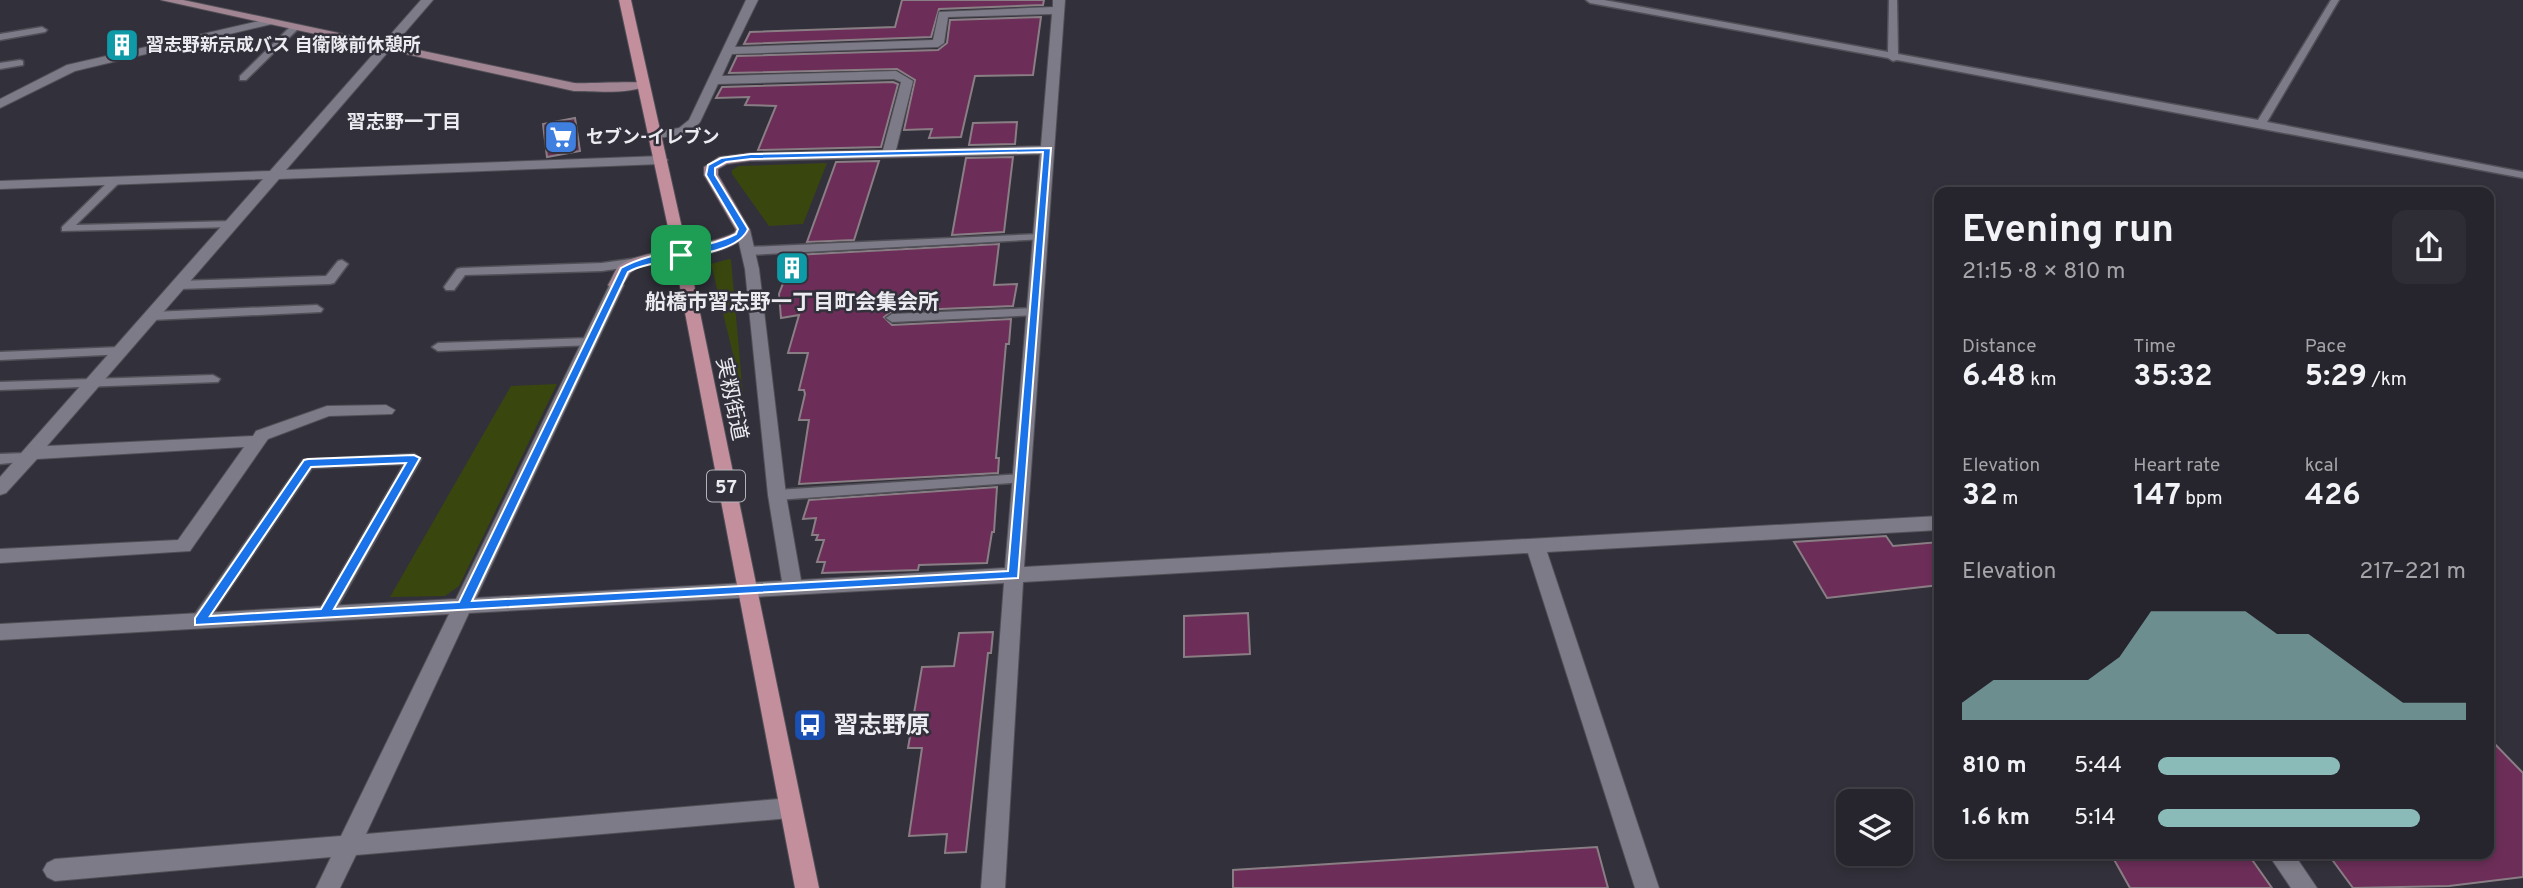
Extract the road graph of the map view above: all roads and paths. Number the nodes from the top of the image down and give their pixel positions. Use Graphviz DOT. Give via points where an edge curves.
graph roads {
  1 [pos="167,0"];
  2 [pos="427,0"];
  3 [pos="625,0"];
  4 [pos="752,0"];
  5 [pos="1590,0"];
  6 [pos="1893,0"];
  7 [pos="2335,0"];
  8 [pos="1059,5"];
  9 [pos="268,22"];
  10 [pos="295,27"];
  11 [pos="42,30"];
  12 [pos="0,37"];
  13 [pos="389,46"];
  14 [pos="727,51"];
  15 [pos="1893,58"];
  16 [pos="20,62"];
  17 [pos="0,66"];
  18 [pos="243,78"];
  19 [pos="713,80"];
  20 [pos="643,84"];
  21 [pos="0,104"];
  22 [pos="2261,124"];
  23 [pos="655,136"];
  24 [pos="1048,150"];
  25 [pos="889,153"];
  26 [pos="661,160"];
  27 [pos="276,175"];
  28 [pos="2523,175"];
  29 [pos="115,181"];
  30 [pos="0,185"];
  31 [pos="233,224"];
  32 [pos="743,229"];
  33 [pos="1041,237"];
  34 [pos="748,251"];
  35 [pos="681,255"];
  36 [pos="638,262"];
  37 [pos="342,264"];
  38 [pos="179,285"];
  39 [pos="450,287"];
  40 [pos="317,309"];
  41 [pos="1035,312"];
  42 [pos="152,316"];
  43 [pos="892,318"];
  44 [pos="589,342"];
  45 [pos="438,347"];
  46 [pos="121,351"];
  47 [pos="0,356"];
  48 [pos="213,379"];
  49 [pos="93,383"];
  50 [pos="0,386"];
  51 [pos="386,410"];
  52 [pos="258,442"];
  53 [pos="29,455"];
  54 [pos="0,459"];
  55 [pos="1021,479"];
  56 [pos="0,489"];
  57 [pos="777,495"];
  58 [pos="1934,523"];
  59 [pos="1535,545"];
  60 [pos="0,556"];
  61 [pos="1014,575"];
  62 [pos="793,587"];
  63 [pos="747,590"];
  64 [pos="463,606"];
  65 [pos="325,614"];
  66 [pos="199,621"];
  67 [pos="0,632"];
  68 [pos="790,808"];
  69 [pos="349,845"];
  70 [pos="2284,859"];
  71 [pos="55,870"];
  72 [pos="328,888"];
  73 [pos="807,888"];
  74 [pos="993,888"];
  75 [pos="1647,888"];
  76 [pos="2305,888"];
  1 -- 9 [label="street"];
  2 -- 13 [label="street"];
  3 -- 20 [label="main road, 実籾街道 / 57"];
  4 -- 14 [label="street"];
  5 -- 15 [label="lane"];
  6 -- 15 [label="lane"];
  7 -- 22 [label="lane"];
  8 -- 14 [label="street" via="943,14 938,43"];
  8 -- 24 [label="street"];
  9 -- 10 [label="street"];
  9 -- 21 [label="street" via="71,68"];
  10 -- 13 [label="street"];
  10 -- 18 [label="lane"];
  11 -- 12 [label="lane"];
  13 -- 20 [label="street" via="585,89"];
  13 -- 27 [label="street"];
  14 -- 19 [label="street"];
  15 -- 22 [label="lane"];
  16 -- 17 [label="lane"];
  19 -- 23 [label="street" via="689,128"];
  19 -- 25 [label="street" via="896,75 907,80"];
  20 -- 23 [label="main road, 実籾街道 / 57"];
  22 -- 28 [label="lane"];
  23 -- 26 [label="main road, 実籾街道 / 57"];
  24 -- 25 [label="street"];
  24 -- 33 [label="street"];
  25 -- 32 [label="street" via="724,160 711,167 711,175"];
  26 -- 27 [label="street"];
  26 -- 35 [label="main road, 実籾街道 / 57"];
  27 -- 29 [label="street"];
  27 -- 31 [label="street"];
  29 -- 30 [label="street"];
  29 -- 31 [label="lane" via="66,229"];
  31 -- 38 [label="street"];
  32 -- 34 [label="street"];
  32 -- 35 [label="street" via="733,241"];
  33 -- 34 [label="lane"];
  33 -- 41 [label="street"];
  34 -- 57 [label="street"];
  35 -- 36 [label="street"];
  35 -- 63 [label="main road, 実籾街道 / 57"];
  36 -- 39 [label="lane" via="461,272"];
  36 -- 44 [label="street" via="624,271"];
  37 -- 38 [label="lane" via="330,280"];
  38 -- 42 [label="street"];
  40 -- 42 [label="lane"];
  41 -- 43 [label="lane"];
  41 -- 55 [label="street"];
  42 -- 46 [label="street"];
  44 -- 45 [label="lane"];
  44 -- 64 [label="street"];
  46 -- 47 [label="lane"];
  46 -- 49 [label="street"];
  48 -- 49 [label="lane"];
  49 -- 50 [label="lane"];
  49 -- 53 [label="street"];
  51 -- 52 [label="street" via="327,411 262,435"];
  52 -- 53 [label="street"];
  52 -- 60 [label="street" via="183,546"];
  53 -- 54 [label="lane"];
  53 -- 56 [label="street"];
  55 -- 57 [label="lane"];
  55 -- 61 [label="street"];
  57 -- 62 [label="street"];
  58 -- 59 [label="street"];
  59 -- 61 [label="street"];
  59 -- 75 [label="street"];
  61 -- 62 [label="street"];
  61 -- 74 [label="street"];
  62 -- 63 [label="street"];
  63 -- 64 [label="street"];
  63 -- 68 [label="main road, 実籾街道 / 57"];
  64 -- 65 [label="street"];
  64 -- 69 [label="street"];
  65 -- 66 [label="street"];
  65 -- 66 [label="lane" via="414,458 308,463"];
  66 -- 67 [label="street"];
  68 -- 69 [label="street"];
  68 -- 73 [label="main road, 実籾街道 / 57"];
  69 -- 71 [label="street"];
  69 -- 72 [label="street"];
  70 -- 76 [label="street"];
}
